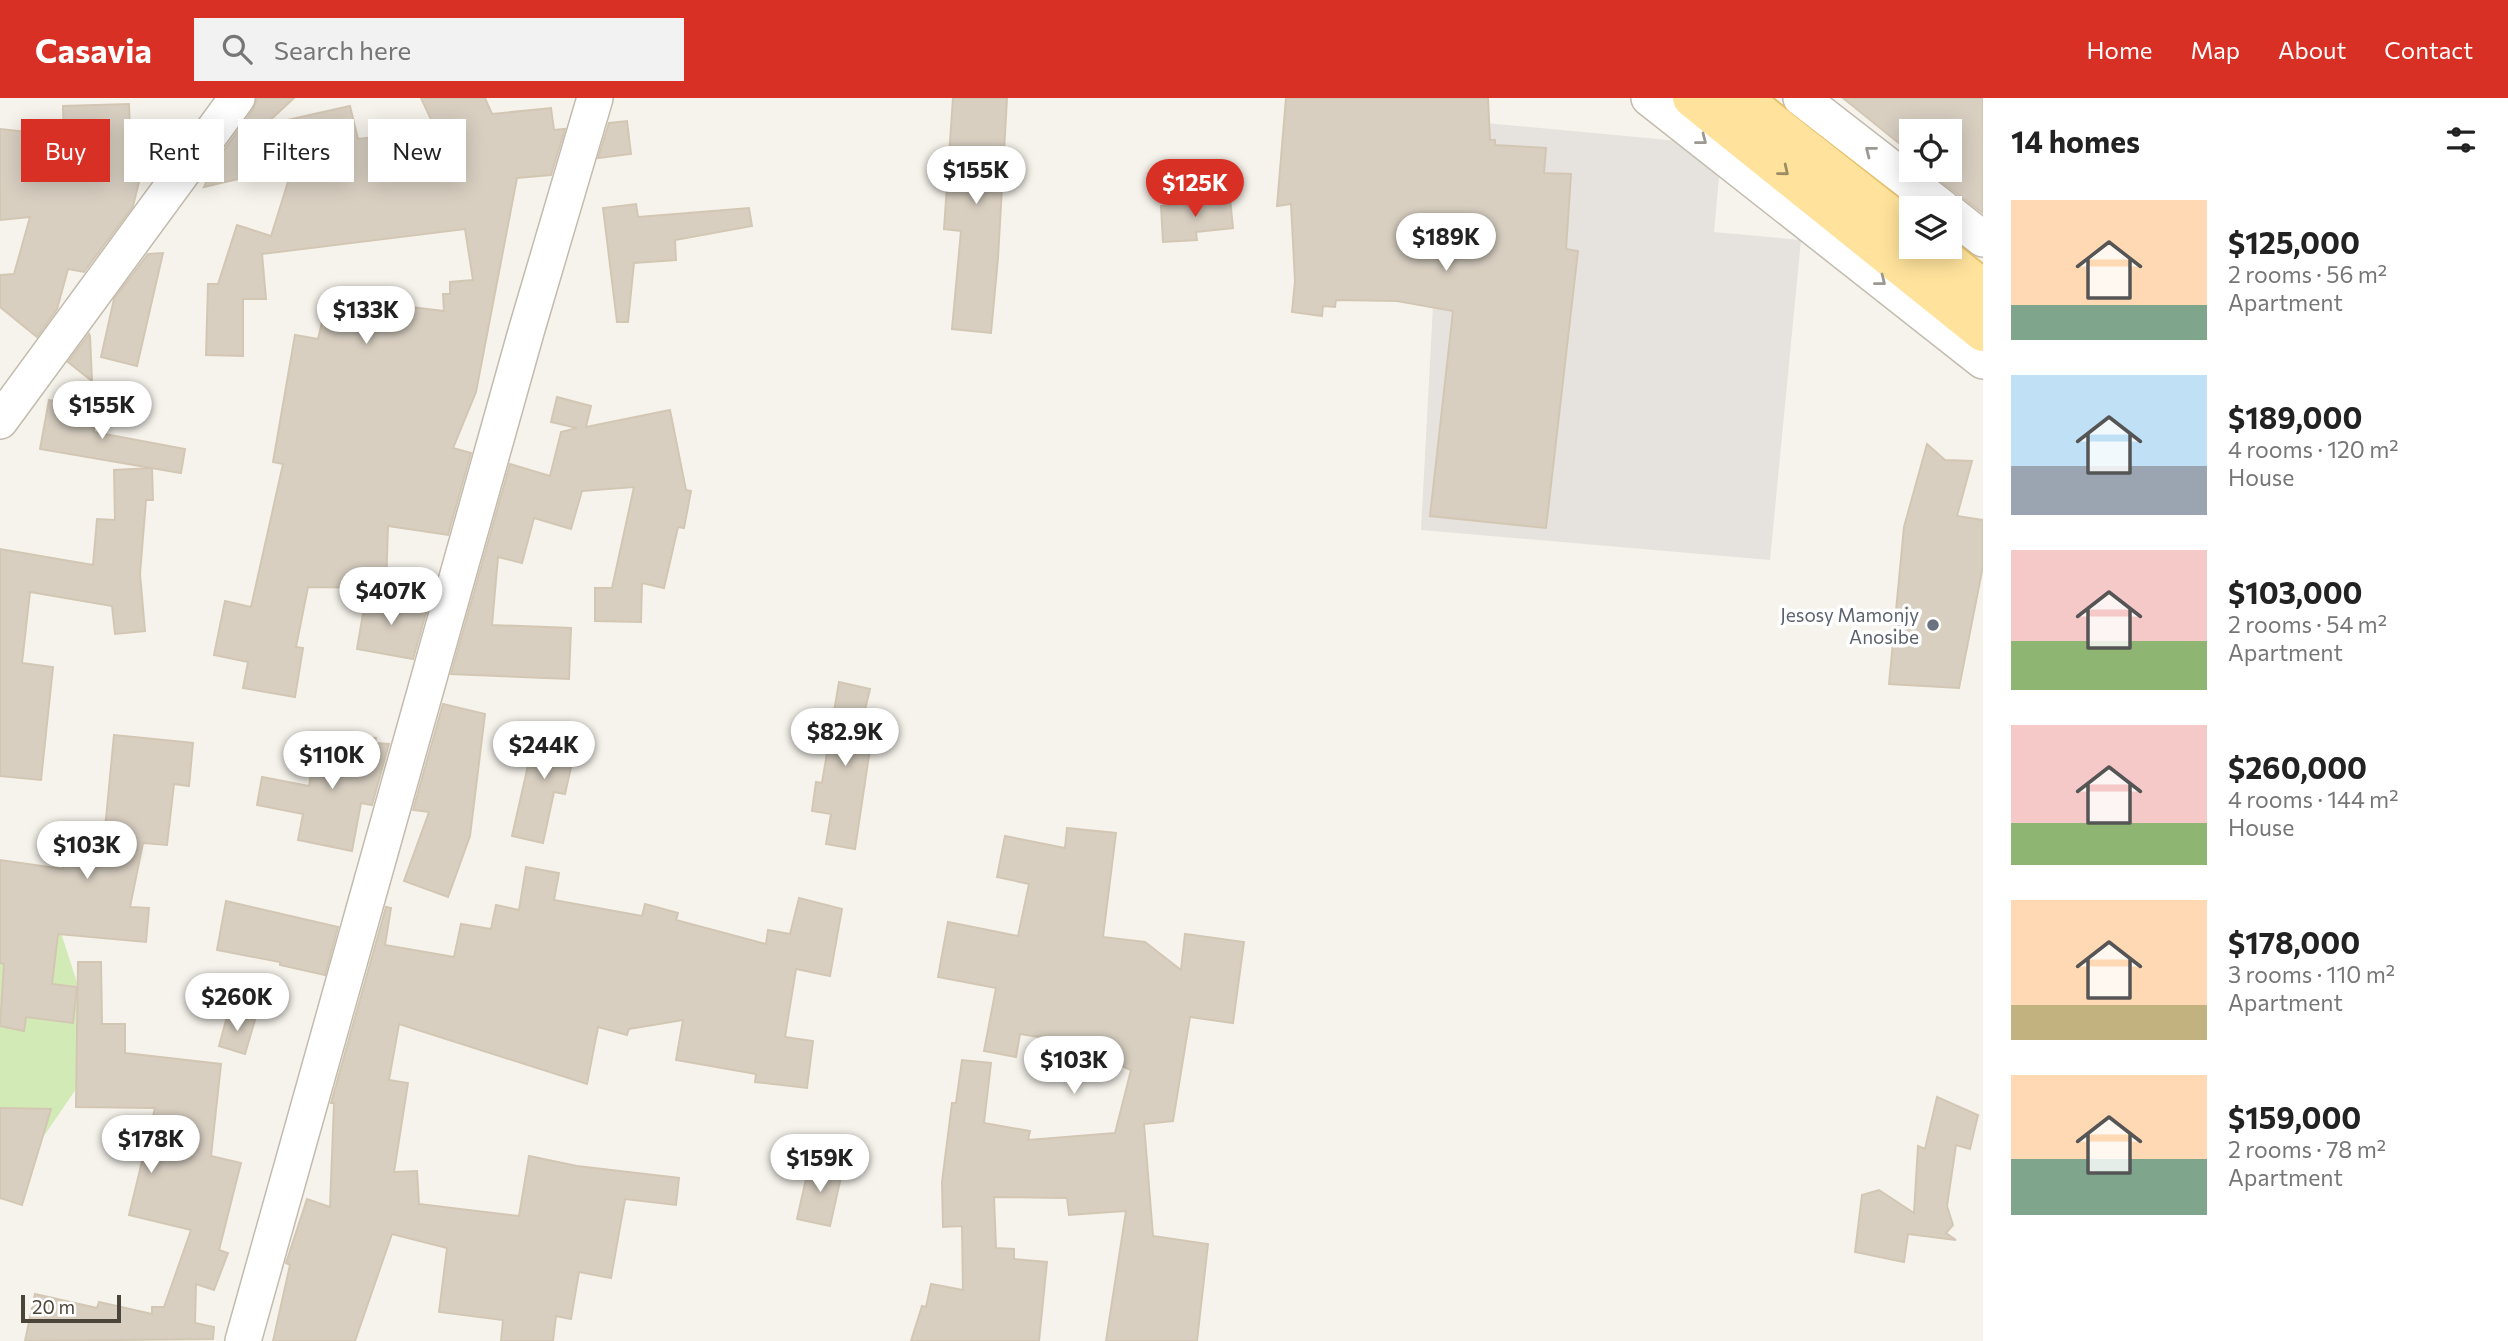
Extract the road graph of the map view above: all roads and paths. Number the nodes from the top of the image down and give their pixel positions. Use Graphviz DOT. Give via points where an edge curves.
graph roads {
  1 [pos="237,98"];
  2 [pos="595,98"];
  3 [pos="1648,98"];
  4 [pos="1692,98"];
  5 [pos="1741,98"];
  6 [pos="1801,98"];
  7 [pos="1928,196"];
  8 [pos="1962,222"];
  9 [pos="1899,223"];
  10 [pos="1983,239"];
  11 [pos="1945,259"];
  12 [pos="1983,289"];
  13 [pos="1983,332"];
  14 [pos="1983,361"];
  15 [pos="0,421"];
  16 [pos="243,1341"];
  1 -- 15 [label="street"];
  2 -- 16 [label="street"];
  3 -- 14 [label="street, one-way"];
  4 -- 13 [label="main road, one-way"];
  5 -- 9 [label="main road"];
  7 -- 6 [label="street, one-way"];
  8 -- 10 [label="street"];
  11 -- 12 [label="main road"];
}
